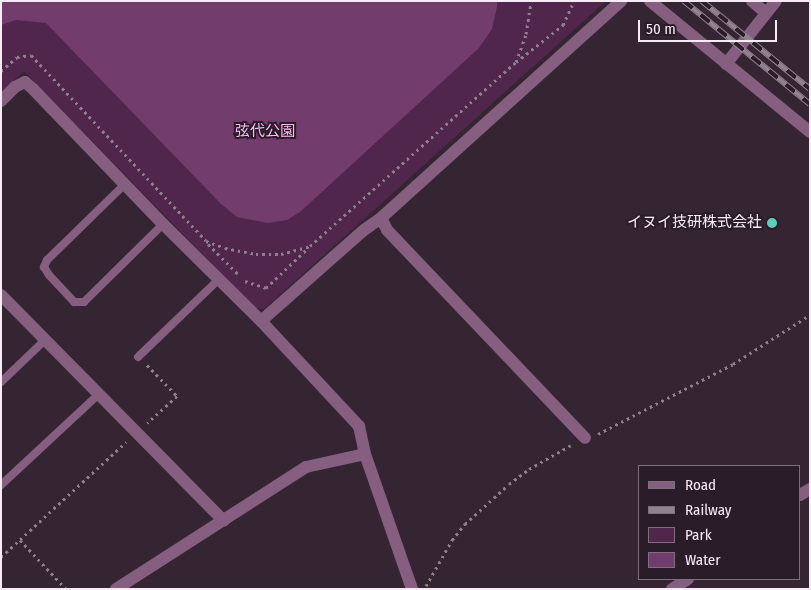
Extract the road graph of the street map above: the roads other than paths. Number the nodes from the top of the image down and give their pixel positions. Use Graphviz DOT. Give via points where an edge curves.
graph roads {
  1 [pos="622,1"];
  2 [pos="650,1"];
  3 [pos="752,1"];
  4 [pos="776,1"];
  5 [pos="766,13"];
  6 [pos="726,64"];
  7 [pos="1,100"];
  8 [pos="810,132"];
  9 [pos="125,184"];
  10 [pos="381,218"];
  11 [pos="164,224"];
  12 [pos="218,280"];
  13 [pos="1,295"];
  14 [pos="261,321"];
  15 [pos="45,340"];
  16 [pos="138,357"];
  17 [pos="1,382"];
  18 [pos="98,395"];
  19 [pos="585,438"];
  20 [pos="365,454"];
  21 [pos="1,485"];
  22 [pos="224,521"];
  23 [pos="686,580"];
  24 [pos="116,589"];
  25 [pos="412,589"];
  26 [pos="672,589"];
  1 -- 10 [label="street"];
  2 -- 6 [label="street"];
  3 -- 5 [label="street"];
  4 -- 5 [label="street"];
  5 -- 6 [label="street"];
  6 -- 8 [label="street"];
  7 -- 9 [label="street" via="25,82"];
  9 -- 11 [label="street"];
  9 -- 11 [label="lane" via="46,260 44,267 49,275 74,302 84,302"];
  10 -- 14 [label="street"];
  10 -- 19 [label="street" via="387,230"];
  11 -- 12 [label="street"];
  12 -- 14 [label="street"];
  12 -- 16 [label="lane"];
  13 -- 15 [label="street"];
  14 -- 20 [label="street" via="360,426"];
  15 -- 17 [label="lane"];
  15 -- 18 [label="street"];
  18 -- 21 [label="lane"];
  18 -- 22 [label="street"];
  20 -- 22 [label="street" via="306,466"];
  20 -- 25 [label="street"];
  22 -- 24 [label="street"];
  23 -- 26 [label="street"];
}
